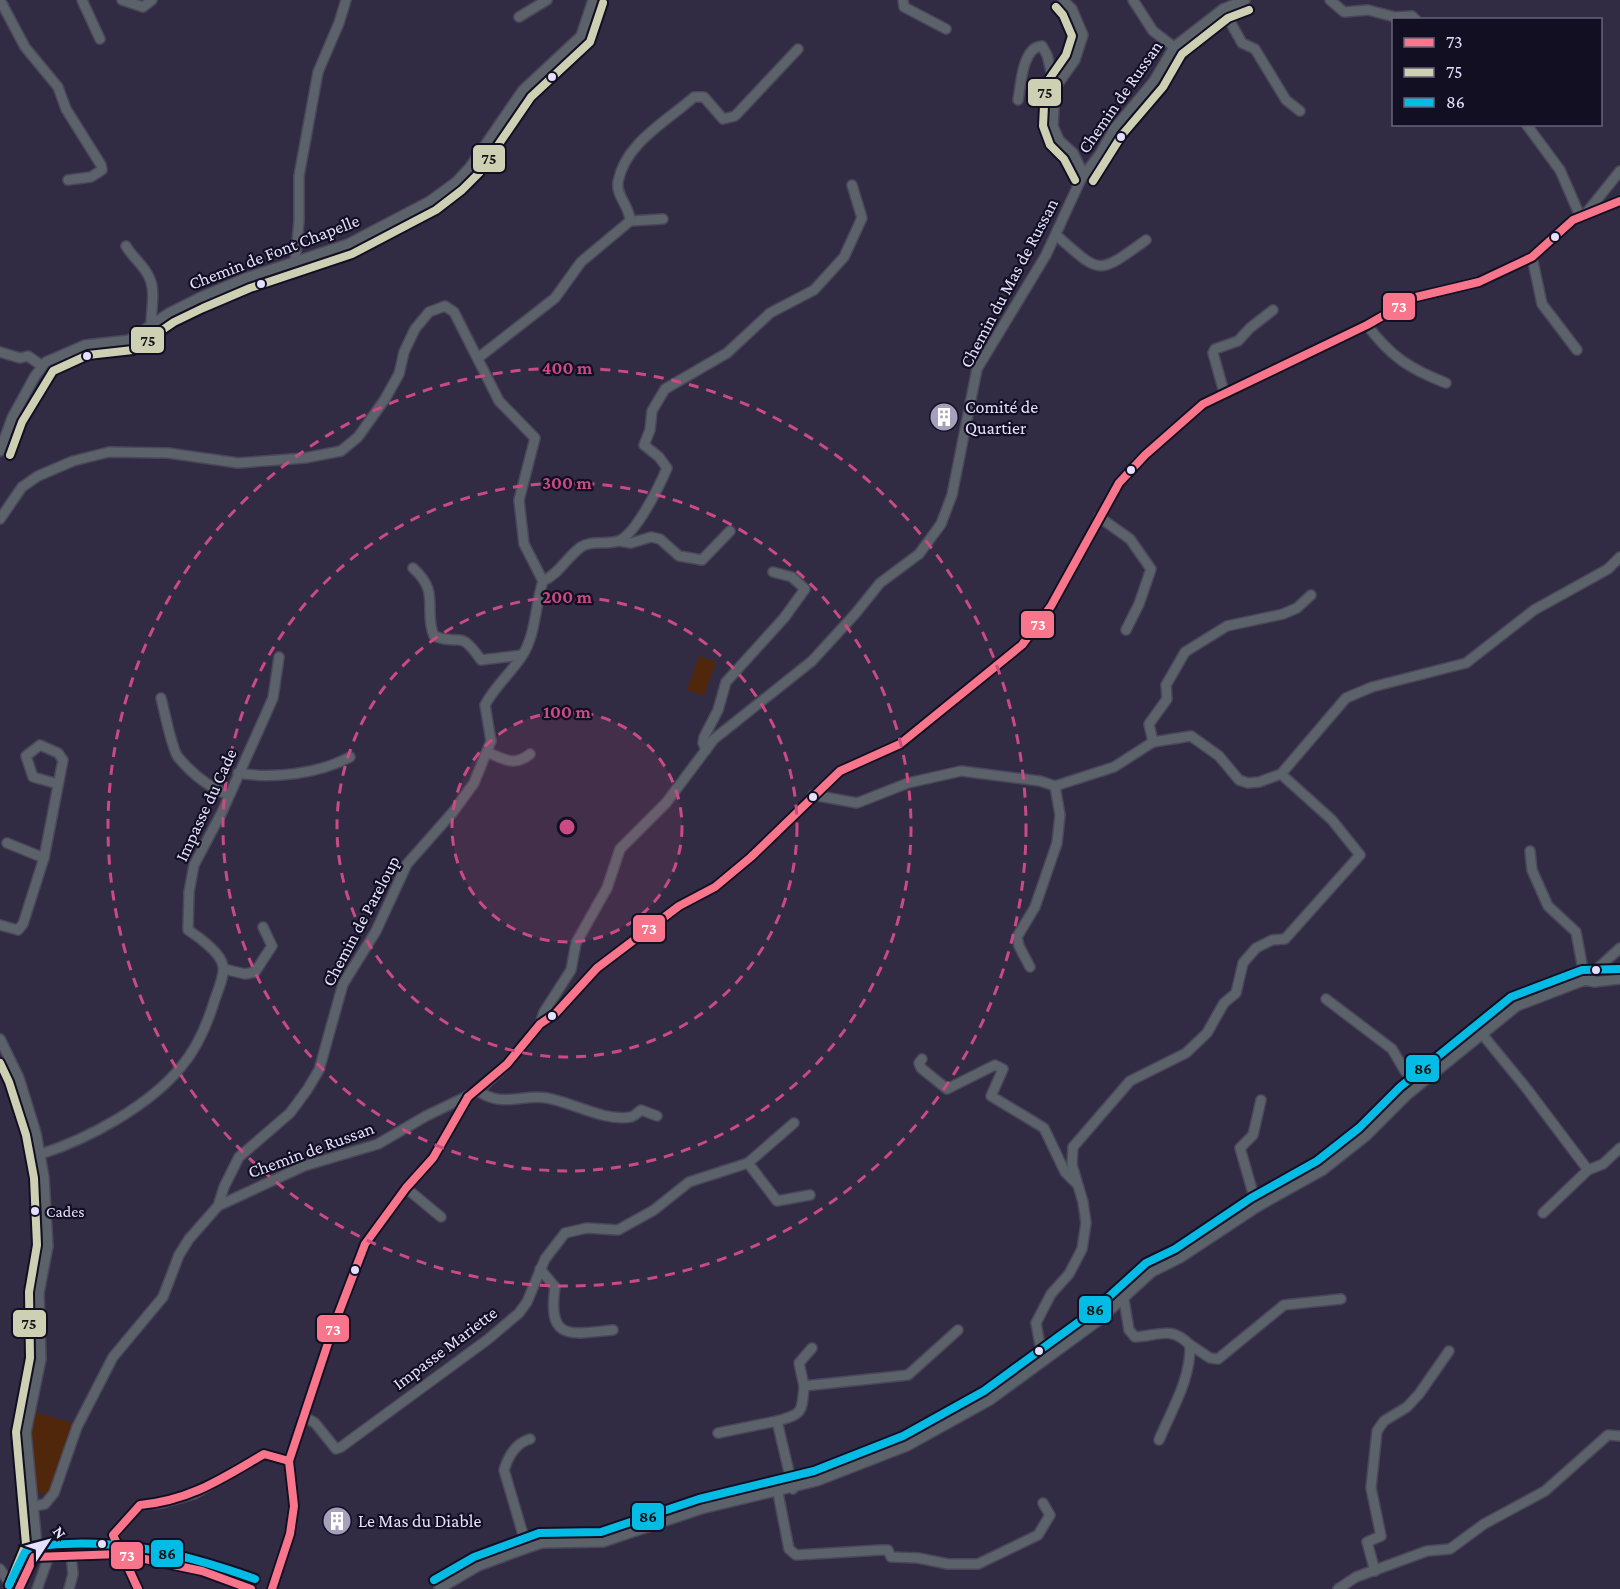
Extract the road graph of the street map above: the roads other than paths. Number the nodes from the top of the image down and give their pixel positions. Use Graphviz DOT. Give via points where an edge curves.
graph roads {
  1 [pos="0,0"];
  2 [pos="82,0"];
  3 [pos="122,0"];
  4 [pos="152,0"];
  5 [pos="346,0"];
  6 [pos="547,0"];
  7 [pos="593,0"];
  8 [pos="903,0"];
  9 [pos="1064,0"];
  10 [pos="1133,0"];
  11 [pos="1245,0"];
  12 [pos="1330,0"];
  13 [pos="1223,9"];
  14 [pos="519,17"];
  15 [pos="1414,18"];
  16 [pos="946,29"];
  17 [pos="100,39"];
  18 [pos="1174,47"];
  19 [pos="798,49"];
  20 [pos="1055,88"];
  21 [pos="1018,100"];
  22 [pos="1300,111"];
  23 [pos="1527,126"];
  24 [pos="1620,171"];
  25 [pos="1084,176"];
  26 [pos="68,180"];
  27 [pos="852,185"];
  28 [pos="1620,201"];
  29 [pos="1584,214"];
  30 [pos="663,219"];
  31 [pos="630,220"];
  32 [pos="1056,235"];
  33 [pos="1146,240"];
  34 [pos="126,246"];
  35 [pos="1532,257"];
  36 [pos="295,262"];
  37 [pos="1273,310"];
  38 [pos="151,325"];
  39 [pos="1367,325"];
  40 [pos="1577,350"];
  41 [pos="0,352"];
  42 [pos="478,358"];
  43 [pos="42,366"];
  44 [pos="1446,383"];
  45 [pos="1224,392"];
  46 [pos="0,451"];
  47 [pos="1099,517"];
  48 [pos="0,519"];
  49 [pos="730,531"];
  50 [pos="619,541"];
  51 [pos="1620,557"];
  52 [pos="413,568"];
  53 [pos="773,572"];
  54 [pos="543,581"];
  55 [pos="1311,595"];
  56 [pos="1126,630"];
  57 [pos="522,655"];
  58 [pos="279,657"];
  59 [pos="161,698"];
  60 [pos="1153,742"];
  61 [pos="706,750"];
  62 [pos="487,752"];
  63 [pos="530,754"];
  64 [pos="350,757"];
  65 [pos="238,773"];
  66 [pos="1281,774"];
  67 [pos="58,784"];
  68 [pos="1055,786"];
  69 [pos="229,795"];
  70 [pos="813,795"];
  71 [pos="7,843"];
  72 [pos="1530,851"];
  73 [pos="44,858"];
  74 [pos="0,925"];
  75 [pos="263,927"];
  76 [pos="1620,948"];
  77 [pos="1030,967"];
  78 [pos="224,969"];
  79 [pos="1620,979"];
  80 [pos="1585,980"];
  81 [pos="1326,999"];
  82 [pos="540,1024"];
  83 [pos="1482,1034"];
  84 [pos="0,1039"];
  85 [pos="4,1057"];
  86 [pos="922,1059"];
  87 [pos="1419,1085"];
  88 [pos="478,1091"];
  89 [pos="468,1097"];
  90 [pos="1261,1100"];
  91 [pos="657,1116"];
  92 [pos="794,1123"];
  93 [pos="1620,1148"];
  94 [pos="41,1154"];
  95 [pos="748,1163"];
  96 [pos="1588,1170"];
  97 [pos="1078,1185"];
  98 [pos="406,1188"];
  99 [pos="810,1195"];
  100 [pos="218,1206"];
  101 [pos="1257,1207"];
  102 [pos="1543,1213"];
  103 [pos="441,1217"];
  104 [pos="540,1269"];
  105 [pos="1341,1299"];
  106 [pos="1124,1300"];
  107 [pos="613,1330"];
  108 [pos="958,1330"];
  109 [pos="1189,1344"];
  110 [pos="812,1348"];
  111 [pos="1449,1351"];
  112 [pos="1046,1357"];
  113 [pos="804,1386"];
  114 [pos="303,1416"];
  115 [pos="777,1421"];
  116 [pos="718,1433"];
  117 [pos="1620,1436"];
  118 [pos="530,1439"];
  119 [pos="1159,1440"];
  120 [pos="289,1461"];
  121 [pos="793,1489"];
  122 [pos="778,1493"];
  123 [pos="1043,1503"];
  124 [pos="35,1506"];
  125 [pos="527,1548"];
  126 [pos="71,1554"];
  127 [pos="121,1554"];
  128 [pos="49,1556"];
  129 [pos="34,1557"];
  130 [pos="0,1569"];
  131 [pos="1375,1571"];
  132 [pos="41,1587"];
  133 [pos="13,1589"];
  134 [pos="19,1589"];
  135 [pos="69,1589"];
  136 [pos="138,1589"];
  137 [pos="250,1589"];
  138 [pos="272,1589"];
  139 [pos="439,1589"];
  140 [pos="1338,1589"];
  1 -- 26 [label="street" via="25,47 58,87 66,109 101,165 102,170 91,177"];
  2 -- 17 [label="street"];
  3 -- 4 [label="street" via="143,7"];
  5 -- 36 [label="street" via="318,72 299,176"];
  6 -- 14 [label="street"];
  7 -- 36 [label="street, Chemin de Font Chapelle" via="581,36 523,90 456,182 416,209 348,244"];
  8 -- 16 [label="street" via="904,7"];
  9 -- 20 [label="street" via="1083,35 1075,60"];
  10 -- 18 [label="street" via="1153,31"];
  11 -- 13 [label="street, Chemin de Russan"];
  12 -- 15 [label="street" via="1344,12 1368,10"];
  13 -- 18 [label="street, Chemin de Russan"];
  13 -- 22 [label="street" via="1242,43 1255,49 1286,100"];
  18 -- 25 [label="street, Chemin de Russan" via="1154,81 1114,129"];
  19 -- 31 [label="street" via="735,116 723,119 704,97 694,97 644,137 633,150 618,182"];
  20 -- 21 [label="street" via="1047,55 1042,46 1036,46 1026,62"];
  20 -- 25 [label="street" via="1053,126"];
  23 -- 29 [label="street" via="1560,170"];
  24 -- 29 [label="street"];
  25 -- 32 [label="street, Chemin du Mas de Russan"];
  27 -- 50 [label="street" via="862,218 844,257 814,290 770,313 728,352 665,389 652,411 644,445 667,468 631,533"];
  28 -- 29 [label="street"];
  29 -- 35 [label="street"];
  30 -- 31 [label="street"];
  31 -- 42 [label="street" via="581,262 555,298"];
  32 -- 33 [label="street" via="1091,266 1102,267"];
  32 -- 61 [label="street, Chemin du Mas de Russan" via="977,369 952,495 940,524 919,554 880,583 812,661 714,739"];
  34 -- 38 [label="street" via="149,276"];
  35 -- 39 [label="street" via="1479,282 1416,297"];
  35 -- 40 [label="street" via="1542,304"];
  36 -- 38 [label="street, Chemin de Font Chapelle" via="199,298"];
  37 -- 45 [label="street" via="1238,341 1213,353"];
  38 -- 43 [label="street, Chemin de Font Chapelle" via="129,340 76,348"];
  39 -- 44 [label="street" via="1400,361"];
  39 -- 45 [label="street"];
  41 -- 43 [label="street" via="20,358 28,356"];
  42 -- 48 [label="street" via="454,312 446,306 429,312 415,329 399,374 385,399 358,437 341,451 238,463 168,453 109,452 73,461 38,476 22,487"];
  42 -- 54 [label="street" via="499,401 535,438 519,500 525,544"];
  43 -- 46 [label="street" via="12,418"];
  45 -- 47 [label="street" via="1203,404 1145,455 1119,483"];
  47 -- 56 [label="street" via="1130,538 1151,569"];
  47 -- 70 [label="street" via="1051,606 1022,645 900,744 840,771"];
  49 -- 50 [label="street" via="702,560 679,556 660,539"];
  50 -- 54 [label="street" via="585,544"];
  51 -- 66 [label="street" via="1608,569 1534,610 1466,663 1372,687 1346,698"];
  52 -- 57 [label="street" via="432,598 434,636 458,638 470,644 482,660"];
  53 -- 61 [label="street" via="792,577 805,589 726,682 718,710 704,736"];
  54 -- 57 [label="street, Chemin de Pareloup"];
  55 -- 60 [label="street" via="1297,608 1227,626 1185,651 1166,685 1167,699 1149,724"];
  57 -- 62 [label="street, Chemin de Pareloup" via="486,705 491,741"];
  58 -- 65 [label="street, Impasse du Cade" via="273,698"];
  59 -- 69 [label="street" via="177,756 199,780"];
  60 -- 66 [label="street" via="1191,736 1204,743 1239,780 1248,783"];
  60 -- 68 [label="street" via="1114,766"];
  61 -- 82 [label="street, Chemin du Mas de Russan" via="666,802 620,849 608,888 576,943 571,970"];
  62 -- 63 [label="street" via="514,762 521,762"];
  62 -- 100 [label="street, Chemin de Pareloup" via="474,783 407,864 376,931 343,984 320,1070 290,1113 239,1157"];
  64 -- 65 [label="street" via="320,769 253,776"];
  65 -- 69 [label="street, Impasse du Cade"];
  66 -- 97 [label="street" via="1332,820 1360,855 1285,939 1272,940 1250,956 1244,963 1236,993 1224,1003 1207,1033 1186,1053 1139,1075 1117,1093 1073,1147 1072,1165"];
  67 -- 67 [label="street" via="62,756 40,745 25,760 36,779"];
  67 -- 73 [label="street"];
  68 -- 70 [label="street" via="961,771 908,783 857,803"];
  68 -- 77 [label="street" via="1060,815 1057,843 1035,907 1017,937"];
  69 -- 78 [label="street, Impasse du Cade" via="194,865 187,921 188,930 219,957"];
  70 -- 82 [label="street" via="716,887 679,906 597,969 555,1014"];
  71 -- 73 [label="street"];
  72 -- 80 [label="street" via="1532,870 1548,906 1576,932"];
  73 -- 74 [label="street" via="23,924 18,930"];
  75 -- 78 [label="street" via="272,946 255,972"];
  76 -- 80 [label="street"];
  78 -- 94 [label="street" via="208,1022 180,1068 161,1087 111,1123"];
  79 -- 80 [label="street"];
  80 -- 83 [label="street" via="1517,1006"];
  81 -- 87 [label="street" via="1392,1049"];
  82 -- 88 [label="street, Chemin du Mas de Russan"];
  83 -- 87 [label="street"];
  83 -- 96 [label="street"];
  84 -- 85 [label="street"];
  85 -- 94 [label="street" via="26,1095"];
  86 -- 97 [label="street" via="921,1068 946,1089 994,1065 1003,1069 991,1096 1044,1128 1065,1172"];
  87 -- 101 [label="street" via="1366,1136 1323,1170"];
  88 -- 89 [label="street, Chemin de Russan"];
  88 -- 91 [label="street" via="505,1101 548,1098 617,1117 631,1118 641,1110"];
  89 -- 98 [label="street" via="433,1158"];
  89 -- 100 [label="street, Chemin de Russan" via="378,1144 304,1166"];
  90 -- 101 [label="street" via="1253,1135 1240,1148"];
  92 -- 95 [label="street, Impasse Mariette"];
  93 -- 96 [label="street" via="1603,1164"];
  94 -- 124 [label="street" via="46,1226 42,1257 34,1273 39,1293 41,1359 26,1432"];
  95 -- 99 [label="street" via="777,1201"];
  95 -- 104 [label="street, Impasse Mariette" via="689,1182 654,1210 618,1230 587,1228 565,1233"];
  96 -- 102 [label="street"];
  97 -- 112 [label="street" via="1086,1223 1082,1250 1036,1323"];
  98 -- 103 [label="street"];
  98 -- 114 [label="street" via="365,1244"];
  100 -- 124 [label="street, Chemin de Russan" via="179,1255 163,1298 113,1357 77,1427 54,1493 45,1504"];
  101 -- 106 [label="street" via="1152,1272"];
  104 -- 107 [label="street" via="555,1287 552,1306 561,1330 568,1334"];
  104 -- 114 [label="street, Impasse Mariette" via="528,1302 519,1312 341,1447 336,1449 315,1423"];
  105 -- 109 [label="street" via="1284,1305 1218,1359"];
  106 -- 109 [label="street" via="1129,1330 1135,1336 1166,1331 1182,1336"];
  106 -- 112 [label="street"];
  108 -- 113 [label="street" via="908,1375"];
  109 -- 119 [label="street" via="1191,1363"];
  110 -- 113 [label="street" via="799,1363"];
  111 -- 131 [label="street" via="1419,1394 1377,1431 1371,1488 1381,1536 1367,1542"];
  112 -- 121 [label="street" via="990,1400 907,1446"];
  113 -- 115 [label="street" via="803,1408 797,1415"];
  114 -- 120 [label="street"];
  115 -- 116 [label="street"];
  115 -- 121 [label="street"];
  117 -- 131 [label="street" via="1608,1435 1545,1491 1484,1524 1450,1550 1427,1551"];
  118 -- 125 [label="street" via="519,1444 504,1470"];
  120 -- 127 [label="street" via="264,1454 194,1494 162,1503 140,1504 113,1535"];
  120 -- 138 [label="street" via="294,1506 290,1534"];
  121 -- 122 [label="street"];
  122 -- 123 [label="street" via="789,1549 796,1555 888,1550 891,1557 948,1564 978,1564 1038,1535 1050,1515"];
  122 -- 125 [label="street" via="701,1509 603,1542 542,1543"];
  124 -- 129 [label="street"];
  125 -- 139 [label="street" via="478,1566"];
  126 -- 127 [label="street"];
  126 -- 128 [label="street"];
  126 -- 135 [label="street" via="73,1574"];
  127 -- 136 [label="street"];
  127 -- 137 [label="street" via="202,1571"];
  128 -- 129 [label="street"];
  128 -- 132 [label="street"];
  129 -- 134 [label="street"];
  130 -- 133 [label="street"];
  131 -- 140 [label="street"];
}
